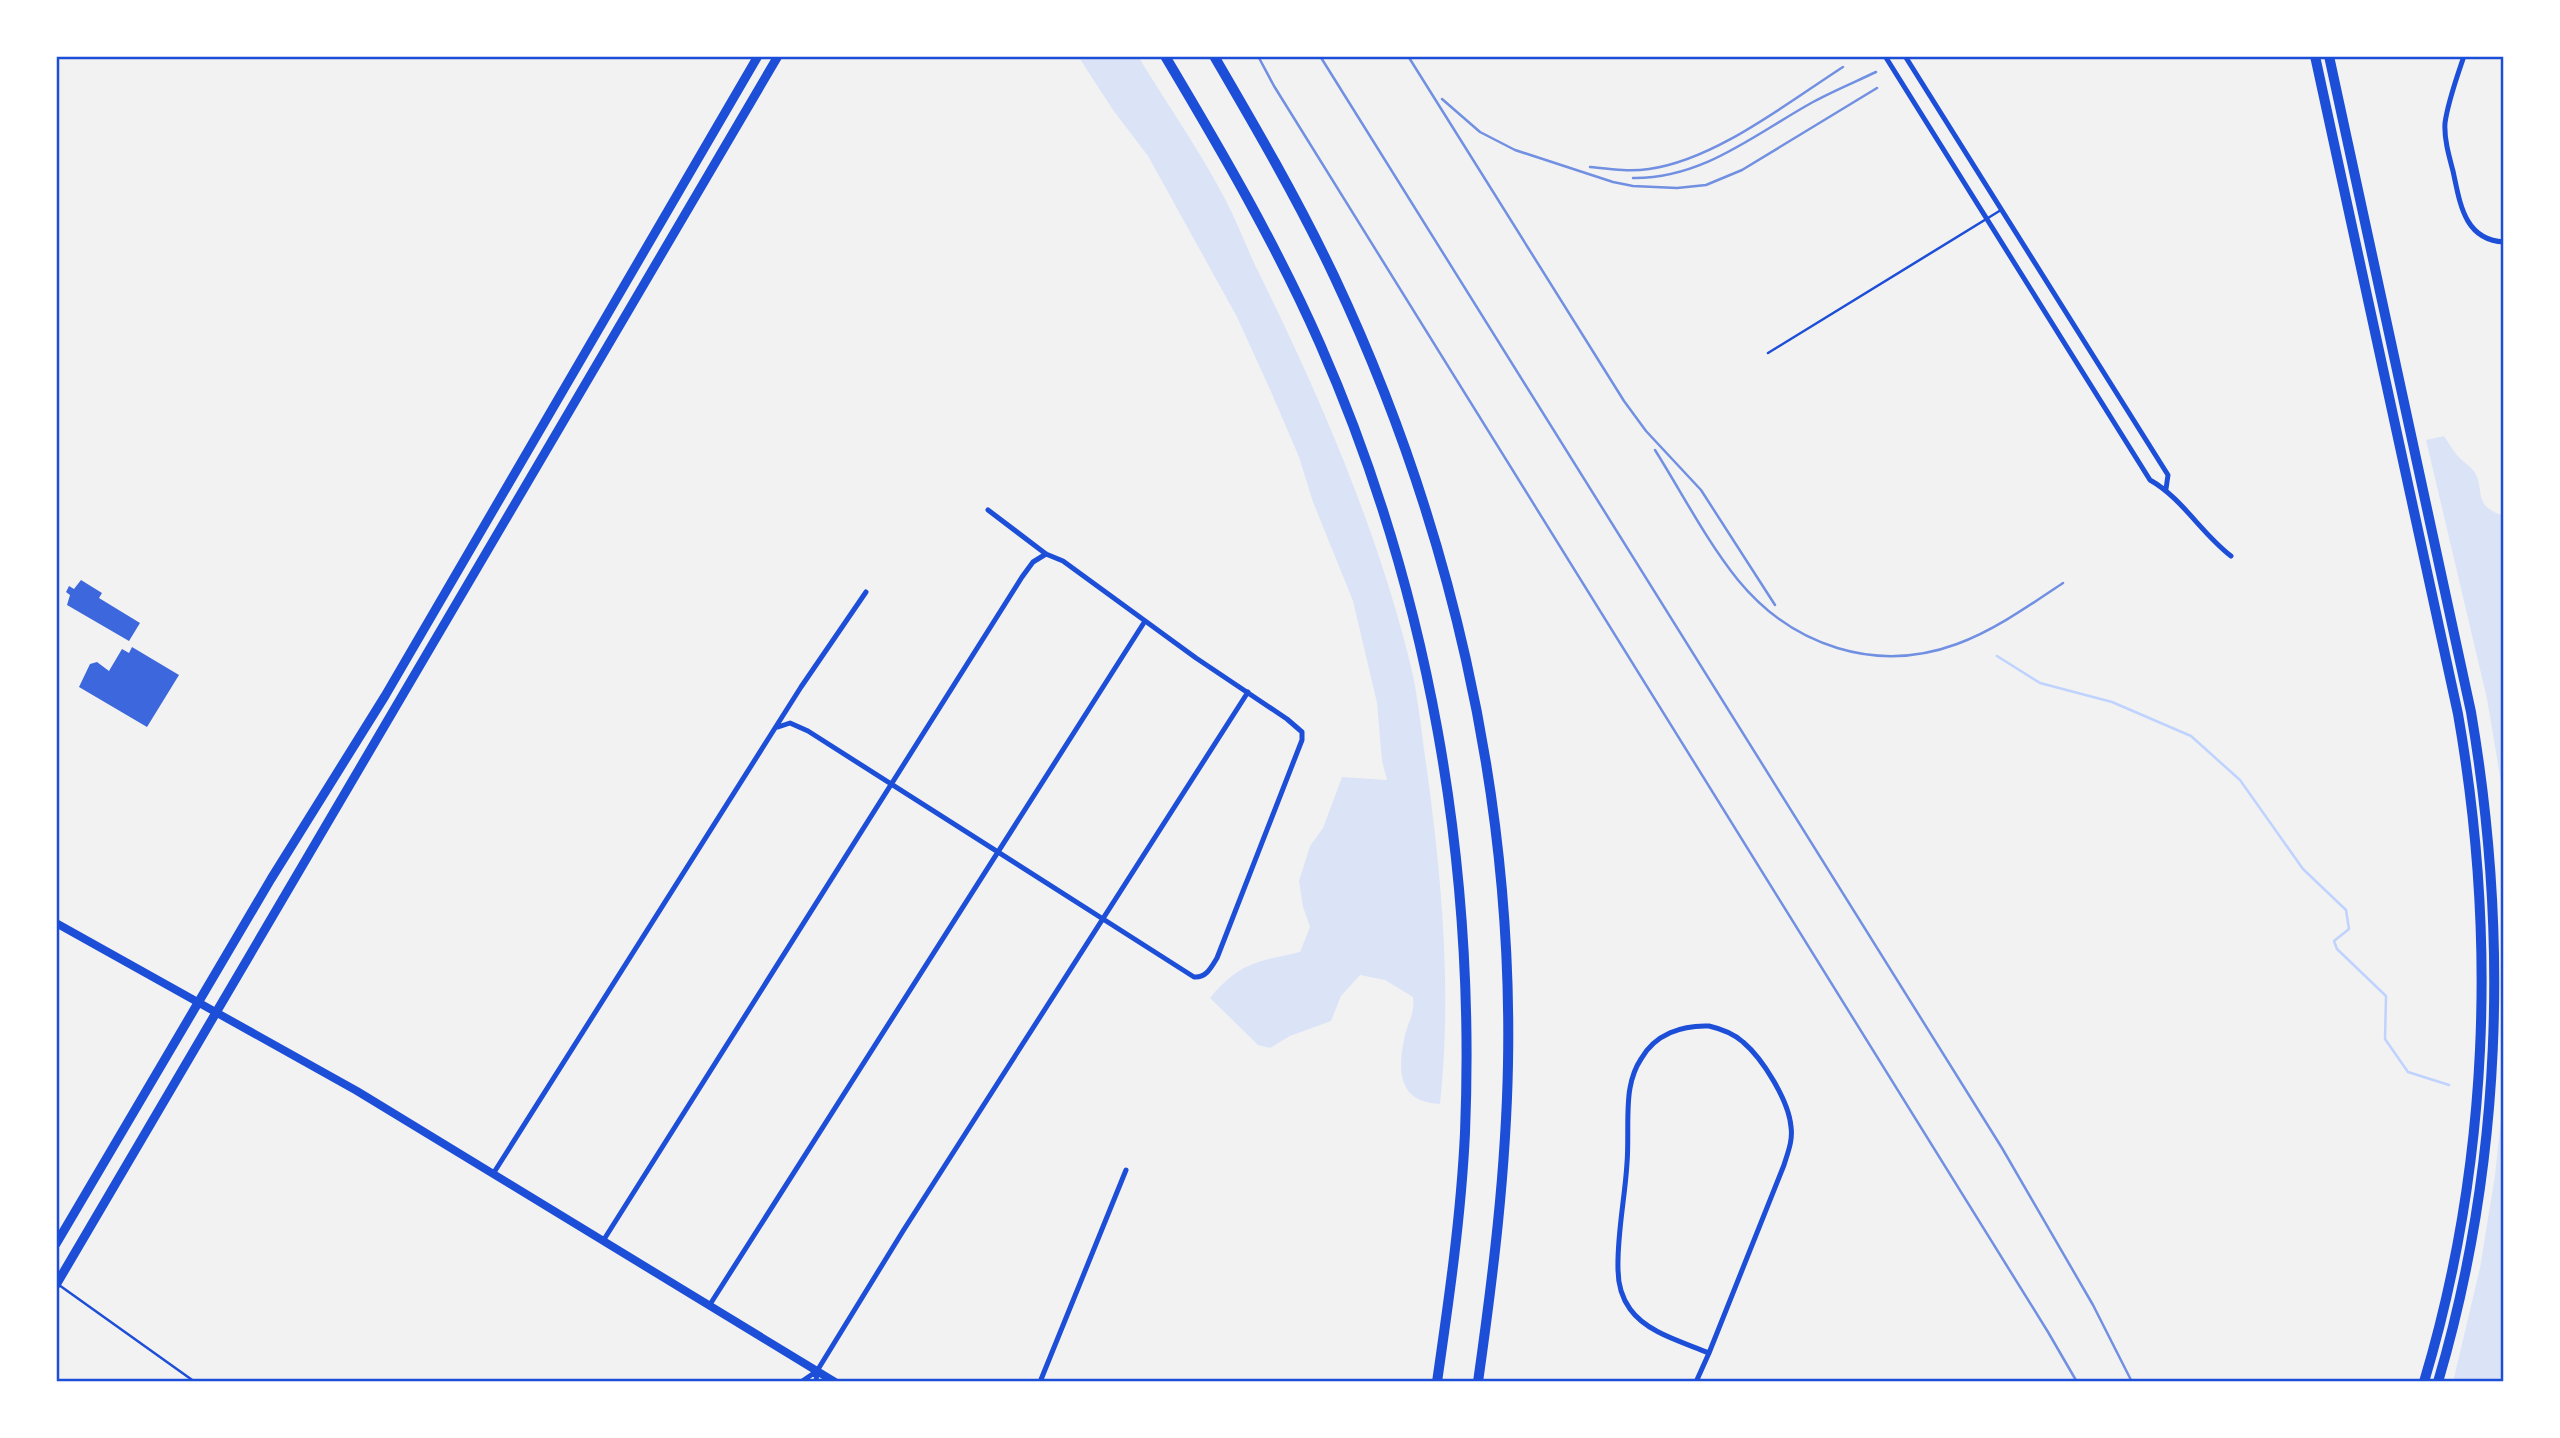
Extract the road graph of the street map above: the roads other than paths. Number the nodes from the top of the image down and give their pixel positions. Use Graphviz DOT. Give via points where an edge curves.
graph roads {
  1 [pos="758,56"];
  2 [pos="778,56"];
  3 [pos="1165,56"];
  4 [pos="1213,56"];
  5 [pos="1885,56"];
  6 [pos="1905,56"];
  7 [pos="2315,56"];
  8 [pos="2329,56"];
  9 [pos="2464,56"];
  10 [pos="2001,210"];
  11 [pos="1986,218"];
  12 [pos="2504,242"];
  13 [pos="1768,354"];
  14 [pos="2166,489"];
  15 [pos="988,510"];
  16 [pos="1046,554"];
  17 [pos="2231,556"];
  18 [pos="866,592"];
  19 [pos="1145,621"];
  20 [pos="1248,692"];
  21 [pos="778,727"];
  22 [pos="891,785"];
  23 [pos="997,853"];
  24 [pos="1101,920"];
  25 [pos="56,923"];
  26 [pos="197,1004"];
  27 [pos="215,1012"];
  28 [pos="1126,1170"];
  29 [pos="493,1174"];
  30 [pos="603,1241"];
  31 [pos="56,1244"];
  32 [pos="56,1283"];
  33 [pos="709,1306"];
  34 [pos="1709,1353"];
  35 [pos="817,1371"];
  36 [pos="195,1382"];
  37 [pos="802,1382"];
  38 [pos="816,1382"];
  39 [pos="835,1382"];
  40 [pos="1040,1382"];
  41 [pos="1437,1382"];
  42 [pos="1478,1382"];
  43 [pos="1696,1382"];
  44 [pos="2424,1382"];
  45 [pos="2438,1382"];
  1 -- 26 [label="main road" via="385,696"];
  2 -- 27 [label="main road"];
  3 -- 41 [label="highway" via="1268,235 1321,345 1385,516 1430,688 1457,859 1466,1008 1460,1195"];
  4 -- 42 [label="highway" via="1313,234 1361,335 1424,506 1472,688 1494,820 1508,1024 1501,1209"];
  5 -- 11 [label="street"];
  6 -- 10 [label="street"];
  7 -- 44 [label="highway" via="2454,690 2478,860 2482,970 2475,1117 2454,1262"];
  8 -- 45 [label="highway" via="2471,712 2491,859 2495,1007 2487,1131 2466,1265"];
  9 -- 12 [label="street" via="2445,123 2458,200 2475,231"];
  10 -- 11 [label="lane"];
  10 -- 14 [label="street" via="2168,475"];
  11 -- 13 [label="lane"];
  11 -- 14 [label="street" via="2150,480"];
  14 -- 17 [label="street"];
  15 -- 16 [label="street"];
  16 -- 19 [label="street" via="1063,561"];
  16 -- 22 [label="street" via="1022,577"];
  18 -- 21 [label="street"];
  19 -- 20 [label="street"];
  19 -- 23 [label="street"];
  20 -- 24 [label="street"];
  20 -- 24 [label="street" via="1302,735 1211,968 1194,977"];
  21 -- 22 [label="street" via="790,723 808,731"];
  21 -- 29 [label="street"];
  22 -- 23 [label="street"];
  22 -- 30 [label="street"];
  23 -- 24 [label="street"];
  23 -- 33 [label="street"];
  24 -- 35 [label="street"];
  25 -- 26 [label="main road"];
  26 -- 27 [label="main road"];
  26 -- 31 [label="main road"];
  27 -- 29 [label="main road"];
  27 -- 32 [label="main road"];
  28 -- 40 [label="street"];
  29 -- 30 [label="main road"];
  30 -- 33 [label="main road"];
  32 -- 36 [label="lane"];
  33 -- 35 [label="main road"];
  34 -- 34 [label="street" via="1784,1165 1792,1130 1784,1101 1753,1052 1725,1031 1700,1026 1666,1034 1634,1070 1618,1268 1626,1303 1639,1319"];
  34 -- 43 [label="street"];
  35 -- 37 [label="street"];
  35 -- 38 [label="street"];
  35 -- 39 [label="main road"];
}
